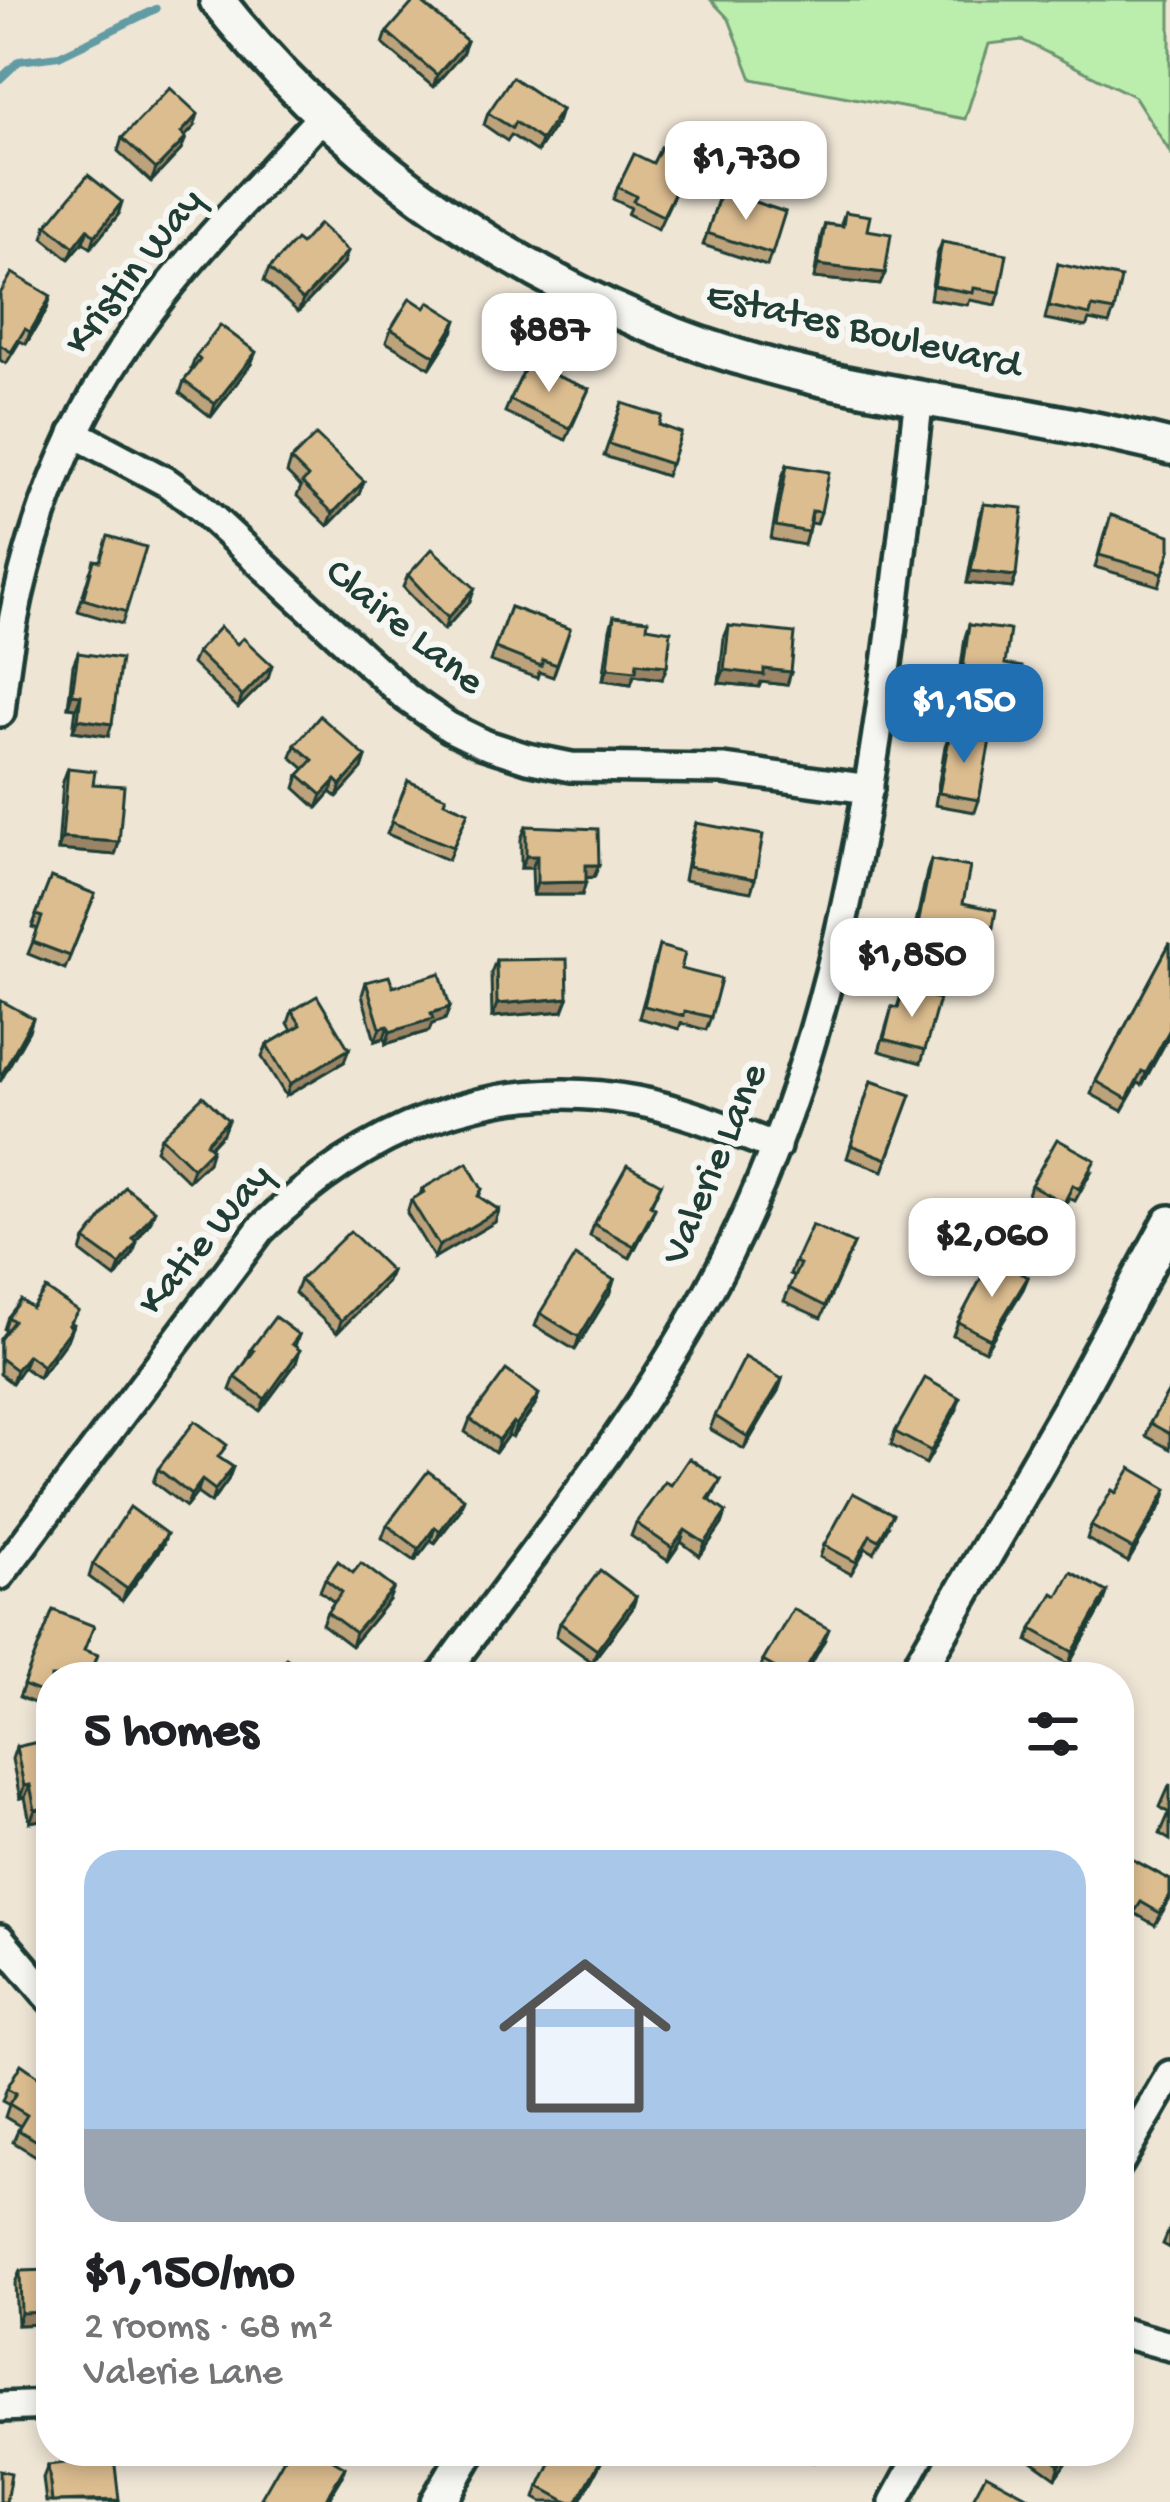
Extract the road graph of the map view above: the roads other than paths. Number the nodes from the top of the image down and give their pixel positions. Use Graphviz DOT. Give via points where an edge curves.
graph roads {
  1 [pos="218,0"];
  2 [pos="323,115"];
  3 [pos="919,397"];
  4 [pos="74,433"];
  5 [pos="1170,448"];
  6 [pos="9,584"];
  7 [pos="0,712"];
  8 [pos="868,789"];
  9 [pos="776,1147"];
  10 [pos="1170,1223"];
  11 [pos="0,1575"];
  12 [pos="452,1662"];
  13 [pos="923,1662"];
  14 [pos="0,1939"];
  15 [pos="36,1981"];
  16 [pos="1170,2075"];
  17 [pos="1134,2137"];
  18 [pos="1134,2336"];
  19 [pos="1170,2346"];
  20 [pos="36,2406"];
  21 [pos="0,2407"];
  22 [pos="454,2466"];
  23 [pos="914,2466"];
  24 [pos="438,2502"];
  25 [pos="894,2502"];
  1 -- 2 [label="street, Estates Boulevard"];
  2 -- 3 [label="street, Estates Boulevard" via="463,226 592,300 748,359"];
  2 -- 4 [label="street, Kristin Way" via="168,289"];
  3 -- 5 [label="street, Estates Boulevard"];
  3 -- 8 [label="street, Valerie Lane"];
  4 -- 6 [label="street, Kristin Way"];
  4 -- 8 [label="street, Claire Lane" via="168,483 407,698 484,744 571,766 723,769"];
  6 -- 7 [label="street, Kristin Way"];
  8 -- 9 [label="street, Valerie Lane" via="824,1006"];
  9 -- 11 [label="street, Katie Way" via="681,1112 584,1095 478,1104 374,1142 260,1230"];
  9 -- 12 [label="street, Valerie Lane" via="698,1312 646,1399"];
  10 -- 13 [label="street"];
  14 -- 15 [label="street"];
  16 -- 17 [label="street"];
  18 -- 19 [label="street"];
  20 -- 21 [label="street"];
  22 -- 24 [label="street"];
  23 -- 25 [label="street"];
}
